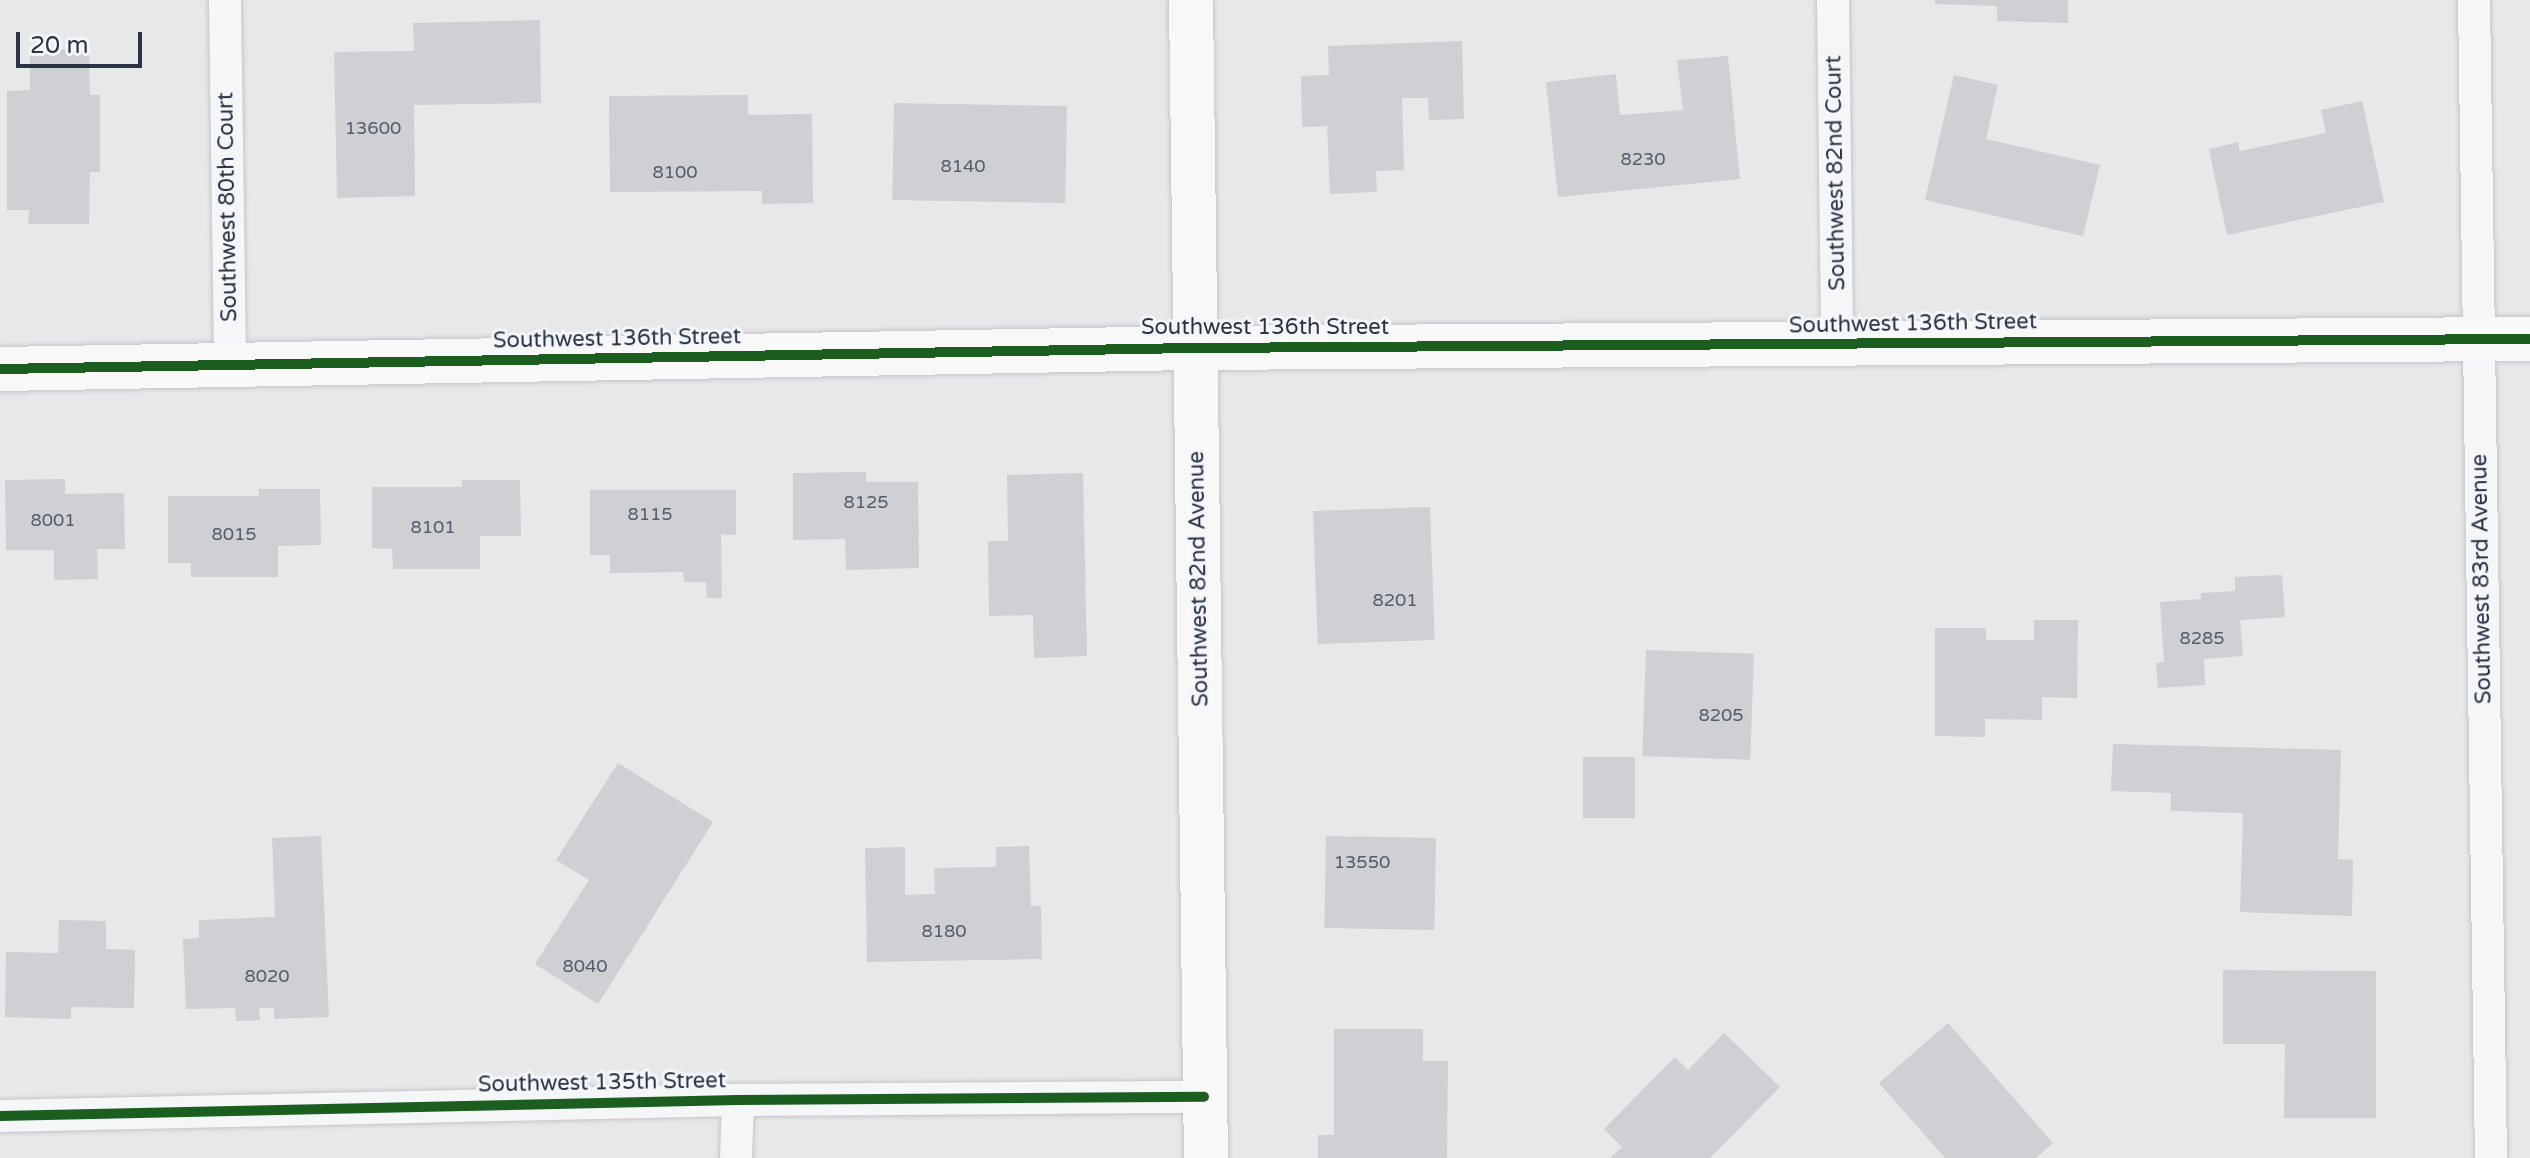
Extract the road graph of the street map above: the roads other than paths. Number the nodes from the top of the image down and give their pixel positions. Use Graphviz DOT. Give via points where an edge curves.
graph roads {
  1 [pos="225,0"];
  2 [pos="1191,0"];
  3 [pos="1833,0"];
  4 [pos="2474,0"];
  5 [pos="2478,339"];
  6 [pos="2530,339"];
  7 [pos="1837,345"];
  8 [pos="1197,348"];
  9 [pos="230,366"];
  10 [pos="0,369"];
  11 [pos="1204,1097"];
  12 [pos="738,1100"];
  13 [pos="0,1116"];
  14 [pos="736,1158"];
  15 [pos="1206,1158"];
  16 [pos="2491,1158"];
  1 -- 9 [label="street, Southwest 80th Court"];
  2 -- 8 [label="street, Southwest 82nd Avenue"];
  3 -- 7 [label="street, Southwest 82nd Court"];
  4 -- 5 [label="street, Southwest 83rd Avenue"];
  5 -- 6 [label="street, Southwest 136th Street"];
  5 -- 7 [label="street, Southwest 136th Street"];
  5 -- 16 [label="street, Southwest 83rd Avenue"];
  7 -- 8 [label="street, Southwest 136th Street"];
  8 -- 9 [label="street, Southwest 136th Street"];
  8 -- 11 [label="street, Southwest 82nd Avenue"];
  9 -- 10 [label="street, Southwest 136th Street"];
  11 -- 12 [label="street, Southwest 135th Street"];
  11 -- 15 [label="street, Southwest 82nd Avenue"];
  12 -- 13 [label="street, Southwest 135th Street"];
  12 -- 14 [label="street"];
}
